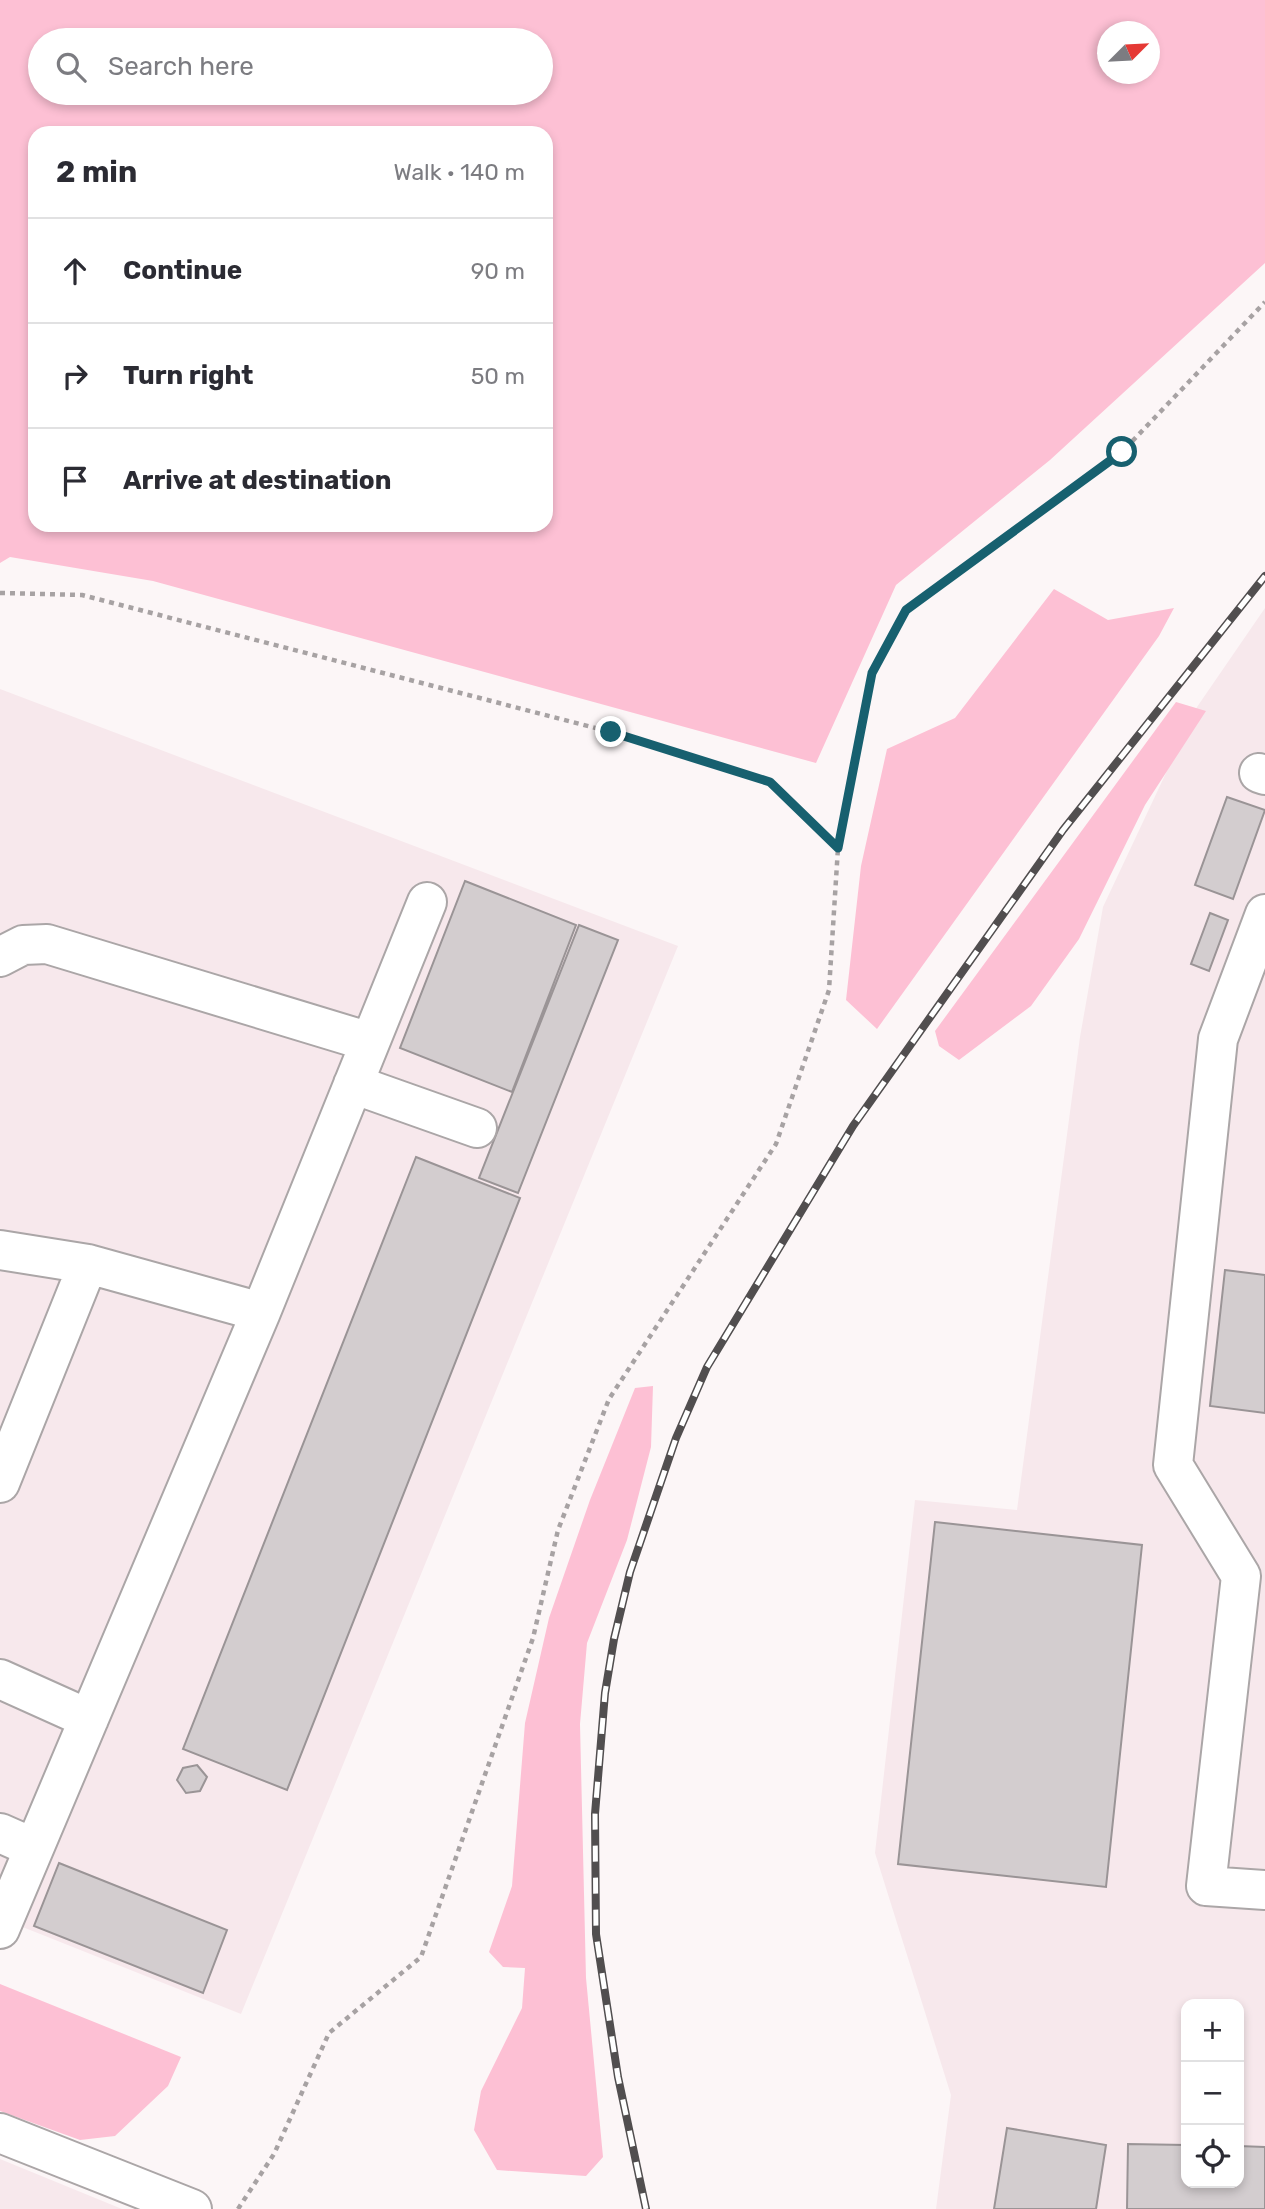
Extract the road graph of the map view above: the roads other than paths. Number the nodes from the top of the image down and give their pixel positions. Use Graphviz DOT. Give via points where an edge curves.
graph roads {
  1 [pos="426,902"];
  2 [pos="1262,934"];
  3 [pos="0,957"];
  4 [pos="370,1042"];
  5 [pos="353,1084"];
  6 [pos="477,1128"];
  7 [pos="0,1250"];
  8 [pos="88,1265"];
  9 [pos="261,1312"];
  10 [pos="0,1483"];
  11 [pos="0,1679"];
  12 [pos="89,1719"];
  13 [pos="17,1841"];
  14 [pos="1265,1890"];
  15 [pos="0,1929"];
  16 [pos="0,2133"];
  17 [pos="192,2209"];
  1 -- 4 [label="street"];
  2 -- 14 [label="street" via="1218,1039 1173,1465 1241,1576 1206,1886"];
  3 -- 4 [label="street" via="23,945 47,944"];
  4 -- 5 [label="street"];
  5 -- 6 [label="street"];
  5 -- 9 [label="street"];
  7 -- 8 [label="street"];
  8 -- 9 [label="street"];
  8 -- 10 [label="street"];
  9 -- 12 [label="street"];
  11 -- 12 [label="street"];
  12 -- 13 [label="street"];
  13 -- 15 [label="street"];
  16 -- 17 [label="street"];
}
